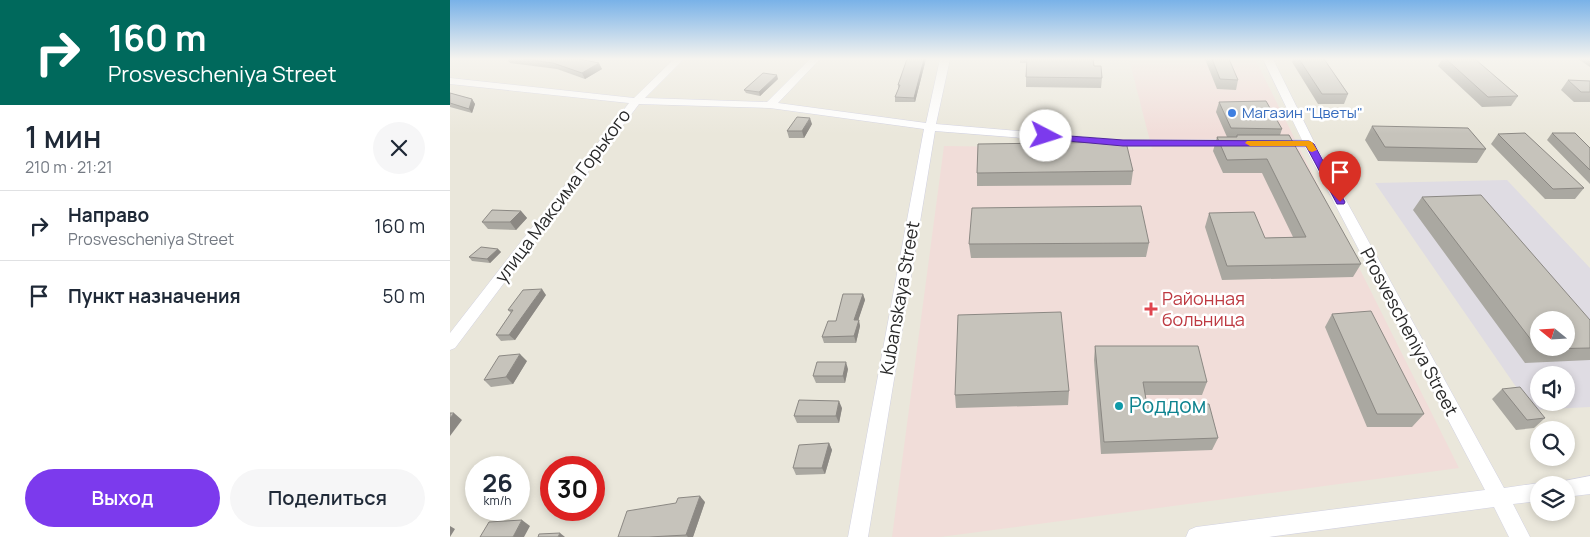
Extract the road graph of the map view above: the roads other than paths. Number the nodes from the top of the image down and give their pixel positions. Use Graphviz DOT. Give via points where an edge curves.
graph roads {
  1 [pos="478,84"];
  2 [pos="653,84"];
  3 [pos="790,84"];
  4 [pos="939,84"];
  5 [pos="1280,84"];
  6 [pos="636,101"];
  7 [pos="770,105"];
  8 [pos="930,126"];
  9 [pos="1241,143"];
  10 [pos="1260,143"];
  11 [pos="1309,144"];
  12 [pos="450,344"];
  13 [pos="1590,485"];
  14 [pos="1575,487"];
  15 [pos="1530,493"];
  16 [pos="1498,497"];
  17 [pos="858,537"];
  18 [pos="1196,537"];
  19 [pos="1520,537"];
  1 -- 6 [label="street, улица Максима Горького"];
  2 -- 6 [label="street"];
  3 -- 7 [label="street"];
  4 -- 8 [label="street, Kubanskaya Street"];
  5 -- 11 [label="street, Prosvescheniya Street"];
  6 -- 7 [label="street"];
  6 -- 12 [label="street, улица Максима Горького"];
  7 -- 8 [label="street"];
  8 -- 9 [label="street" via="1123,143"];
  8 -- 17 [label="street, Kubanskaya Street"];
  10 -- 11 [label="street"];
  11 -- 16 [label="street, Prosvescheniya Street"];
  13 -- 14 [label="street"];
  15 -- 16 [label="street"];
  16 -- 18 [label="street"];
  16 -- 19 [label="street, Prosvescheniya Street"];
}
